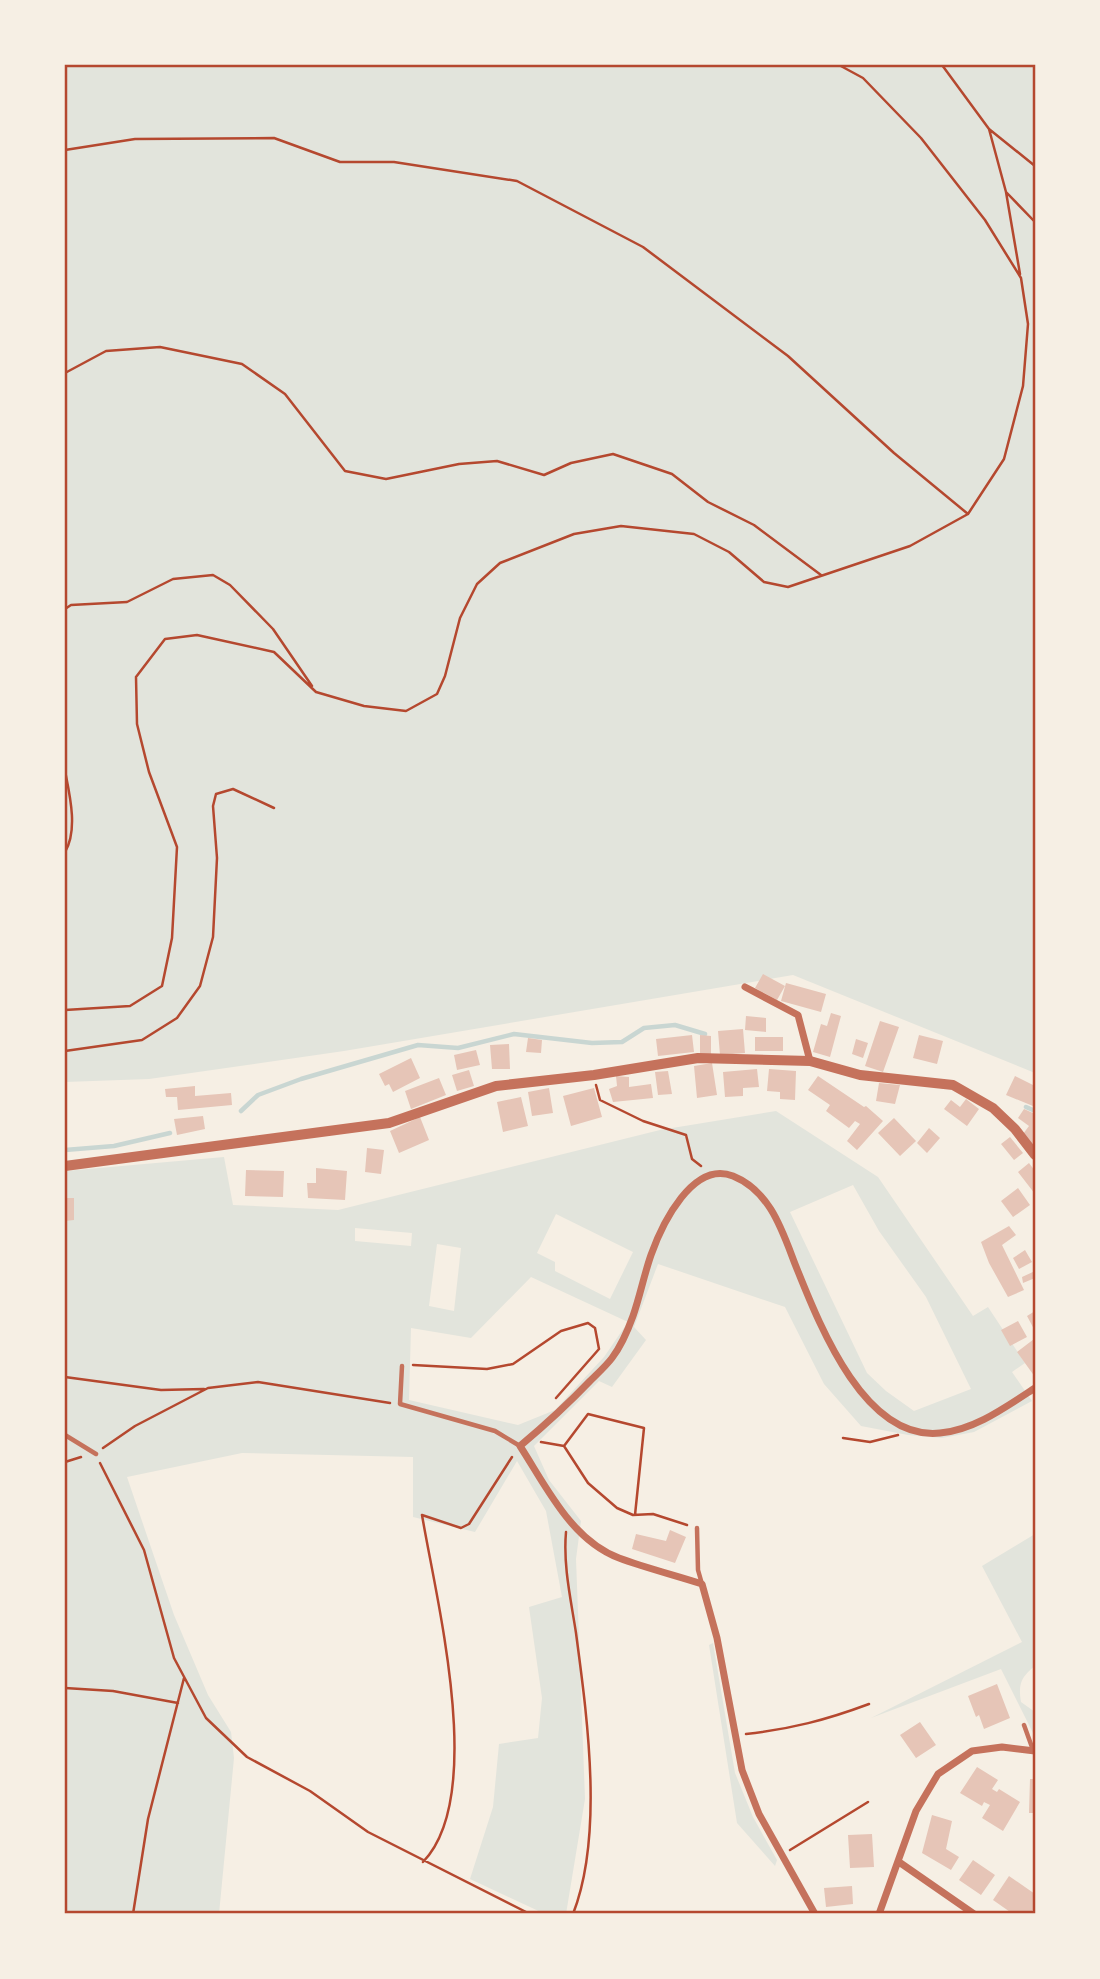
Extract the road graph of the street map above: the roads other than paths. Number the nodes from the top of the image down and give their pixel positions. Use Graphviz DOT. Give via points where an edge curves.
graph roads {
  1 [pos="745,987"];
  2 [pos="810,1060"];
  3 [pos="1035,1155"];
  4 [pos="65,1166"];
  5 [pos="402,1366"];
  6 [pos="1035,1388"];
  7 [pos="65,1435"];
  8 [pos="520,1446"];
  9 [pos="96,1454"];
  10 [pos="697,1528"];
  11 [pos="702,1584"];
  12 [pos="1024,1725"];
  13 [pos="1034,1751"];
  14 [pos="899,1861"];
  15 [pos="815,1914"];
  16 [pos="879,1914"];
  17 [pos="974,1914"];
  1 -- 2 [label="street" via="798,1015"];
  2 -- 3 [label="street" via="860,1074 953,1085 993,1108"];
  2 -- 4 [label="street" via="698,1058 496,1086 389,1123"];
  5 -- 8 [label="lane" via="400,1405 495,1431"];
  6 -- 8 [label="street" via="972,1425 940,1433 911,1430 894,1421 850,1379 767,1203 752,1186 720,1172 709,1174 685,1193 667,1219 651,1253 633,1316 612,1359"];
  7 -- 9 [label="lane"];
  8 -- 11 [label="street" via="569,1521 587,1538 617,1558"];
  10 -- 11 [label="lane"];
  11 -- 15 [label="street" via="718,1638 742,1770 759,1814"];
  12 -- 13 [label="lane"];
  13 -- 14 [label="street" via="1002,1747 972,1751 938,1774 916,1811"];
  14 -- 16 [label="street"];
  14 -- 17 [label="street"];
}
